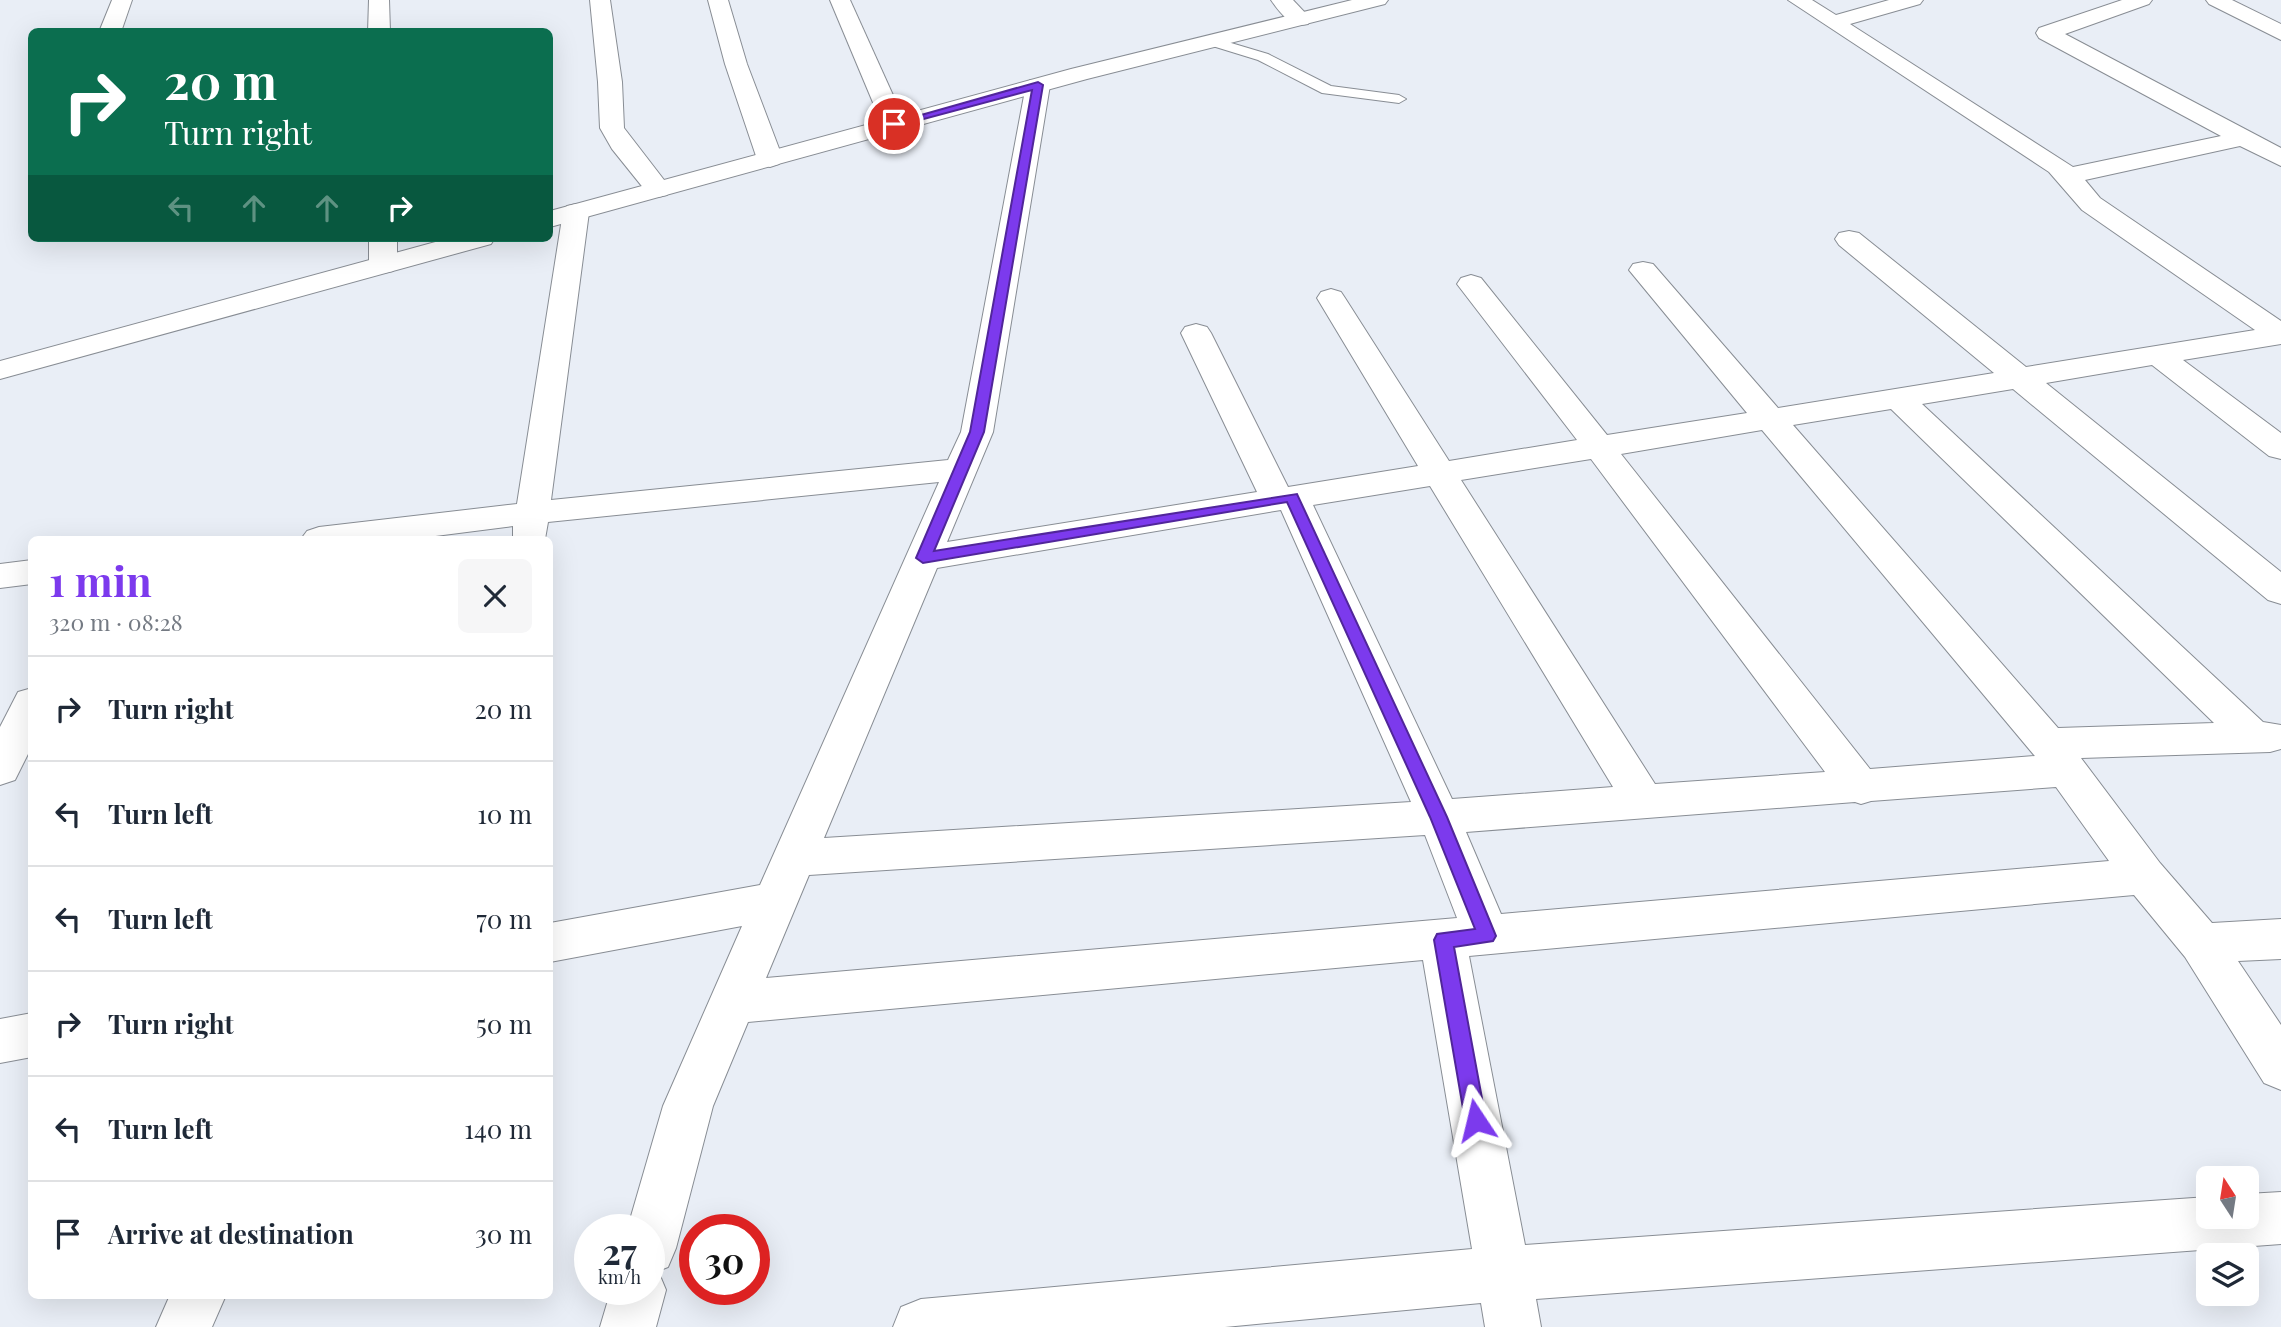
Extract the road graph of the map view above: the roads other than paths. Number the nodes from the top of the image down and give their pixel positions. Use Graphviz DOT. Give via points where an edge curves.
graph roads {
  1 [pos="122,0"];
  2 [pos="379,0"];
  3 [pos="600,0"];
  4 [pos="718,0"];
  5 [pos="840,0"];
  6 [pos="1280,0"];
  7 [pos="1378,0"];
  8 [pos="1798,0"];
  9 [pos="1913,0"];
  10 [pos="2142,0"];
  11 [pos="2216,0"];
  12 [pos="1300,19"];
  13 [pos="1833,22"];
  14 [pos="112,28"];
  15 [pos="379,28"];
  16 [pos="2281,33"];
  17 [pos="1211,41"];
  18 [pos="1038,85"];
  19 [pos="1399,99"];
  20 [pos="894,124"];
  21 [pos="2244,138"];
  22 [pos="2281,158"];
  23 [pos="770,159"];
  24 [pos="2070,175"];
  25 [pos="658,189"];
  26 [pos="563,216"];
  27 [pos="1849,239"];
  28 [pos="451,242"];
  29 [pos="383,251"];
  30 [pos="1643,270"];
  31 [pos="1471,284"];
  32 [pos="1331,298"];
  33 [pos="1196,333"];
  34 [pos="2281,335"];
  35 [pos="2157,355"];
  36 [pos="0,370"];
  37 [pos="2018,377"];
  38 [pos="1897,397"];
  39 [pos="1771,418"];
  40 [pos="1600,447"];
  41 [pos="2281,449"];
  42 [pos="961,469"];
  43 [pos="1441,474"];
  44 [pos="1285,498"];
  45 [pos="530,526"];
  46 [pos="363,536"];
  47 [pos="923,558"];
  48 [pos="28,572"];
  49 [pos="0,576"];
  50 [pos="2281,591"];
  51 [pos="28,710"];
  52 [pos="2268,738"];
  53 [pos="2058,757"];
  54 [pos="0,769"];
  55 [pos="1860,788"];
  56 [pos="1644,803"];
  57 [pos="1439,817"];
  58 [pos="794,858"];
  59 [pos="2144,876"];
  60 [pos="777,901"];
  61 [pos="1465,938"];
  62 [pos="2281,939"];
  63 [pos="553,941"];
  64 [pos="2201,943"];
  65 [pos="733,1002"];
  66 [pos="28,1036"];
  67 [pos="0,1041"];
  68 [pos="2281,1068"];
  69 [pos="658,1214"];
  70 [pos="2281,1218"];
  71 [pos="1503,1274"];
  72 [pos="196,1299"];
  73 [pos="634,1305"];
  74 [pos="184,1327"];
  75 [pos="628,1327"];
  76 [pos="921,1327"];
  77 [pos="1513,1327"];
  1 -- 14 [label="street"];
  2 -- 15 [label="street"];
  3 -- 25 [label="street" via="612,128"];
  4 -- 23 [label="street"];
  5 -- 20 [label="street"];
  6 -- 12 [label="street"];
  7 -- 12 [label="street"];
  8 -- 13 [label="street"];
  9 -- 13 [label="street"];
  10 -- 21 [label="street" via="2047,33"];
  11 -- 16 [label="street"];
  12 -- 17 [label="street"];
  13 -- 24 [label="street"];
  17 -- 18 [label="street"];
  17 -- 19 [label="lane" via="1263,57 1327,90"];
  18 -- 20 [label="street"];
  18 -- 42 [label="street" via="977,432"];
  20 -- 23 [label="street"];
  21 -- 22 [label="street"];
  21 -- 24 [label="street"];
  23 -- 25 [label="street"];
  24 -- 34 [label="street" via="2091,204"];
  25 -- 26 [label="street"];
  26 -- 45 [label="street"];
  27 -- 37 [label="street"];
  28 -- 29 [label="street"];
  29 -- 36 [label="street"];
  30 -- 39 [label="street"];
  31 -- 40 [label="street"];
  32 -- 43 [label="street"];
  33 -- 44 [label="street"];
  34 -- 35 [label="street"];
  35 -- 37 [label="street"];
  35 -- 41 [label="street"];
  37 -- 38 [label="street"];
  37 -- 50 [label="street"];
  38 -- 39 [label="street"];
  38 -- 52 [label="street"];
  39 -- 40 [label="street"];
  39 -- 53 [label="street"];
  40 -- 43 [label="street"];
  40 -- 55 [label="street"];
  42 -- 45 [label="street"];
  42 -- 47 [label="street"];
  43 -- 44 [label="street"];
  43 -- 56 [label="street"];
  44 -- 47 [label="street"];
  44 -- 57 [label="street"];
  45 -- 46 [label="street"];
  47 -- 58 [label="street"];
  48 -- 49 [label="street"];
  51 -- 54 [label="street"];
  52 -- 53 [label="street"];
  53 -- 55 [label="street"];
  53 -- 59 [label="street"];
  55 -- 56 [label="street"];
  56 -- 57 [label="street"];
  57 -- 58 [label="street"];
  57 -- 61 [label="street"];
  58 -- 60 [label="street"];
  59 -- 61 [label="street"];
  59 -- 64 [label="street"];
  60 -- 63 [label="street"];
  60 -- 65 [label="street"];
  61 -- 65 [label="street"];
  61 -- 71 [label="street"];
  62 -- 64 [label="street"];
  64 -- 68 [label="street"];
  65 -- 69 [label="street" via="688,1106"];
  66 -- 67 [label="street"];
  70 -- 71 [label="street"];
  71 -- 76 [label="street"];
  71 -- 77 [label="street"];
  72 -- 74 [label="street"];
  73 -- 75 [label="street"];
}
